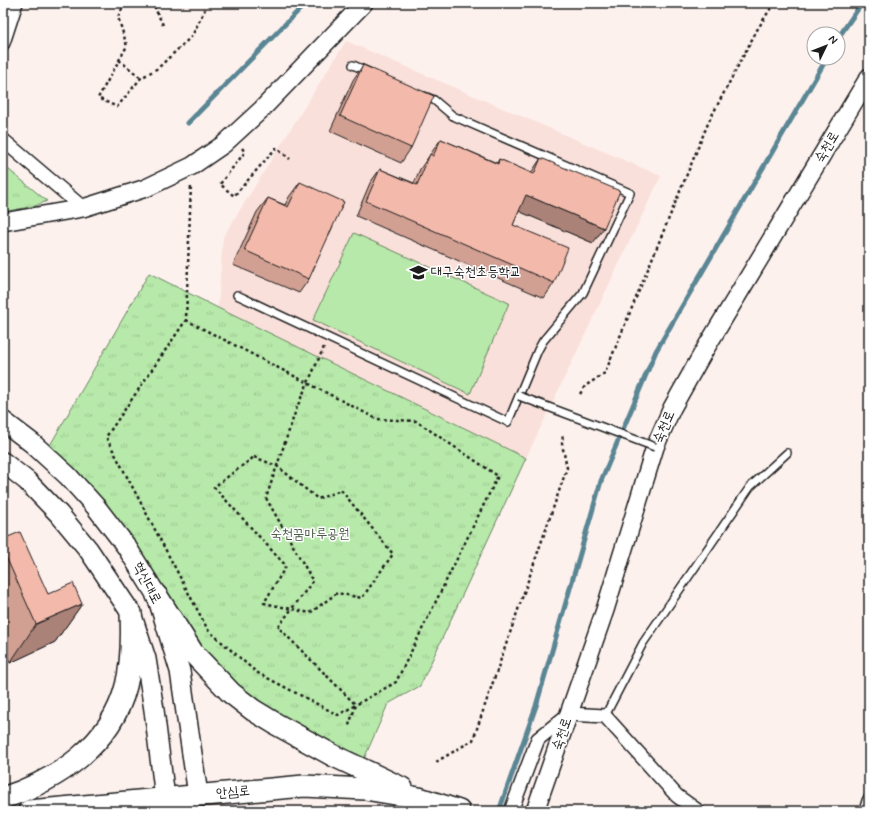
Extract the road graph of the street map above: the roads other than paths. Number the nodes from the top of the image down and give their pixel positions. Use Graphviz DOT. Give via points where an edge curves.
graph roads {
  1 [pos="16,3"];
  2 [pos="364,3"];
  3 [pos="3,43"];
  4 [pos="353,65"];
  5 [pos="373,74"];
  6 [pos="869,77"];
  7 [pos="414,92"];
  8 [pos="3,140"];
  9 [pos="84,208"];
  10 [pos="3,222"];
  11 [pos="237,295"];
  12 [pos="519,396"];
  13 [pos="3,421"];
  14 [pos="655,447"];
  15 [pos="787,453"];
  16 [pos="3,462"];
  17 [pos="157,596"];
  18 [pos="131,613"];
  19 [pos="569,714"];
  20 [pos="605,716"];
  21 [pos="198,795"];
  22 [pos="3,798"];
  23 [pos="165,798"];
  24 [pos="869,801"];
  25 [pos="435,803"];
  26 [pos="29,811"];
  27 [pos="458,811"];
  28 [pos="511,811"];
  29 [pos="535,811"];
  30 [pos="698,811"];
  31 [pos="866,811"];
  1 -- 3 [label="street"];
  2 -- 9 [label="street" via="262,109 224,144 192,166 146,188"];
  4 -- 5 [label="lane"];
  6 -- 14 [label="street, 숙천로" via="704,351 672,408"];
  7 -- 12 [label="lane" via="434,100 453,116 630,193 587,286 543,341"];
  8 -- 9 [label="street"];
  9 -- 10 [label="street"];
  11 -- 12 [label="lane" via="508,422"];
  12 -- 14 [label="lane, bridge"];
  13 -- 17 [label="main road, 혁신대로" via="68,476 96,507 126,546"];
  14 -- 19 [label="street, 숙천로" via="605,610"];
  15 -- 20 [label="lane" via="750,487 678,591 643,643"];
  16 -- 18 [label="main road" via="27,481 64,520 88,549"];
  17 -- 21 [label="main road, 혁신대로" via="180,671"];
  17 -- 25 [label="main road" via="193,653 231,693 253,710 334,756"];
  18 -- 22 [label="main road" via="132,638 126,684 121,701 101,735 90,749 70,765 34,786"];
  18 -- 23 [label="main road" via="146,659"];
  19 -- 20 [label="street"];
  19 -- 28 [label="street" via="538,739"];
  19 -- 29 [label="street, 숙천로"];
  20 -- 30 [label="street" via="677,796"];
  21 -- 23 [label="main road, 안심로"];
  21 -- 25 [label="main road, 안심로" via="304,786 365,789"];
  23 -- 26 [label="main road, 안심로"];
  24 -- 31 [label="street"];
  25 -- 27 [label="main road"];
}
